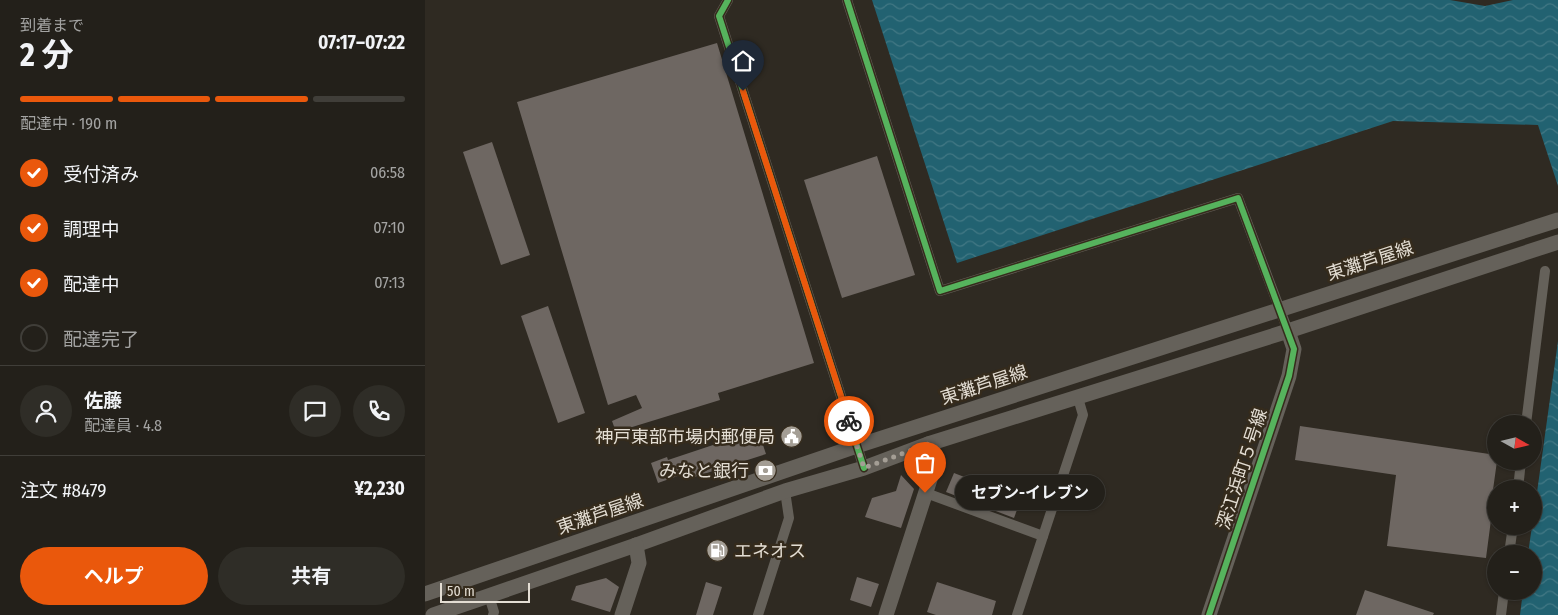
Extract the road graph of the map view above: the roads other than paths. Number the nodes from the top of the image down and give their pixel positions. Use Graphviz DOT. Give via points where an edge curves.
graph roads {
  1 [pos="729,0"];
  2 [pos="847,0"];
  3 [pos="1557,221"];
  4 [pos="1558,242"];
  5 [pos="1545,271"];
  6 [pos="1279,310"];
  7 [pos="1288,332"];
  8 [pos="1078,398"];
  9 [pos="1527,415"];
  10 [pos="928,444"];
  11 [pos="857,446"];
  12 [pos="864,468"];
  13 [pos="785,492"];
  14 [pos="925,493"];
  15 [pos="1043,536"];
  16 [pos="637,545"];
  17 [pos="425,580"];
  18 [pos="431,592"];
  19 [pos="489,596"];
  20 [pos="1504,600"];
  21 [pos="433,615"];
  22 [pos="493,615"];
  23 [pos="622,615"];
  24 [pos="758,615"];
  25 [pos="886,615"];
  26 [pos="1017,615"];
  27 [pos="1209,615"];
  28 [pos="1501,615"];
  1 -- 11 [label="street" via="719,16"];
  2 -- 6 [label="street" via="940,291 1238,198"];
  3 -- 6 [label="main road, 東灘芦屋線"];
  4 -- 7 [label="main road"];
  5 -- 9 [label="street"];
  6 -- 7 [label="street"];
  6 -- 11 [label="main road, 東灘芦屋線"];
  7 -- 8 [label="main road"];
  7 -- 27 [label="main road, 深江浜町５号線" via="1295,349 1289,376"];
  8 -- 10 [label="main road"];
  8 -- 15 [label="street" via="1083,415"];
  10 -- 12 [label="main road"];
  10 -- 14 [label="main road" via="935,464"];
  11 -- 12 [label="street"];
  11 -- 18 [label="main road, 東灘芦屋線"];
  12 -- 13 [label="main road"];
  13 -- 16 [label="main road"];
  13 -- 24 [label="street" via="789,518"];
  14 -- 15 [label="street"];
  14 -- 25 [label="main road"];
  15 -- 26 [label="street"];
  16 -- 19 [label="main road"];
  16 -- 23 [label="main road" via="639,563"];
  17 -- 18 [label="main road"];
  19 -- 21 [label="main road"];
  19 -- 22 [label="street"];
  20 -- 28 [label="street"];
}
